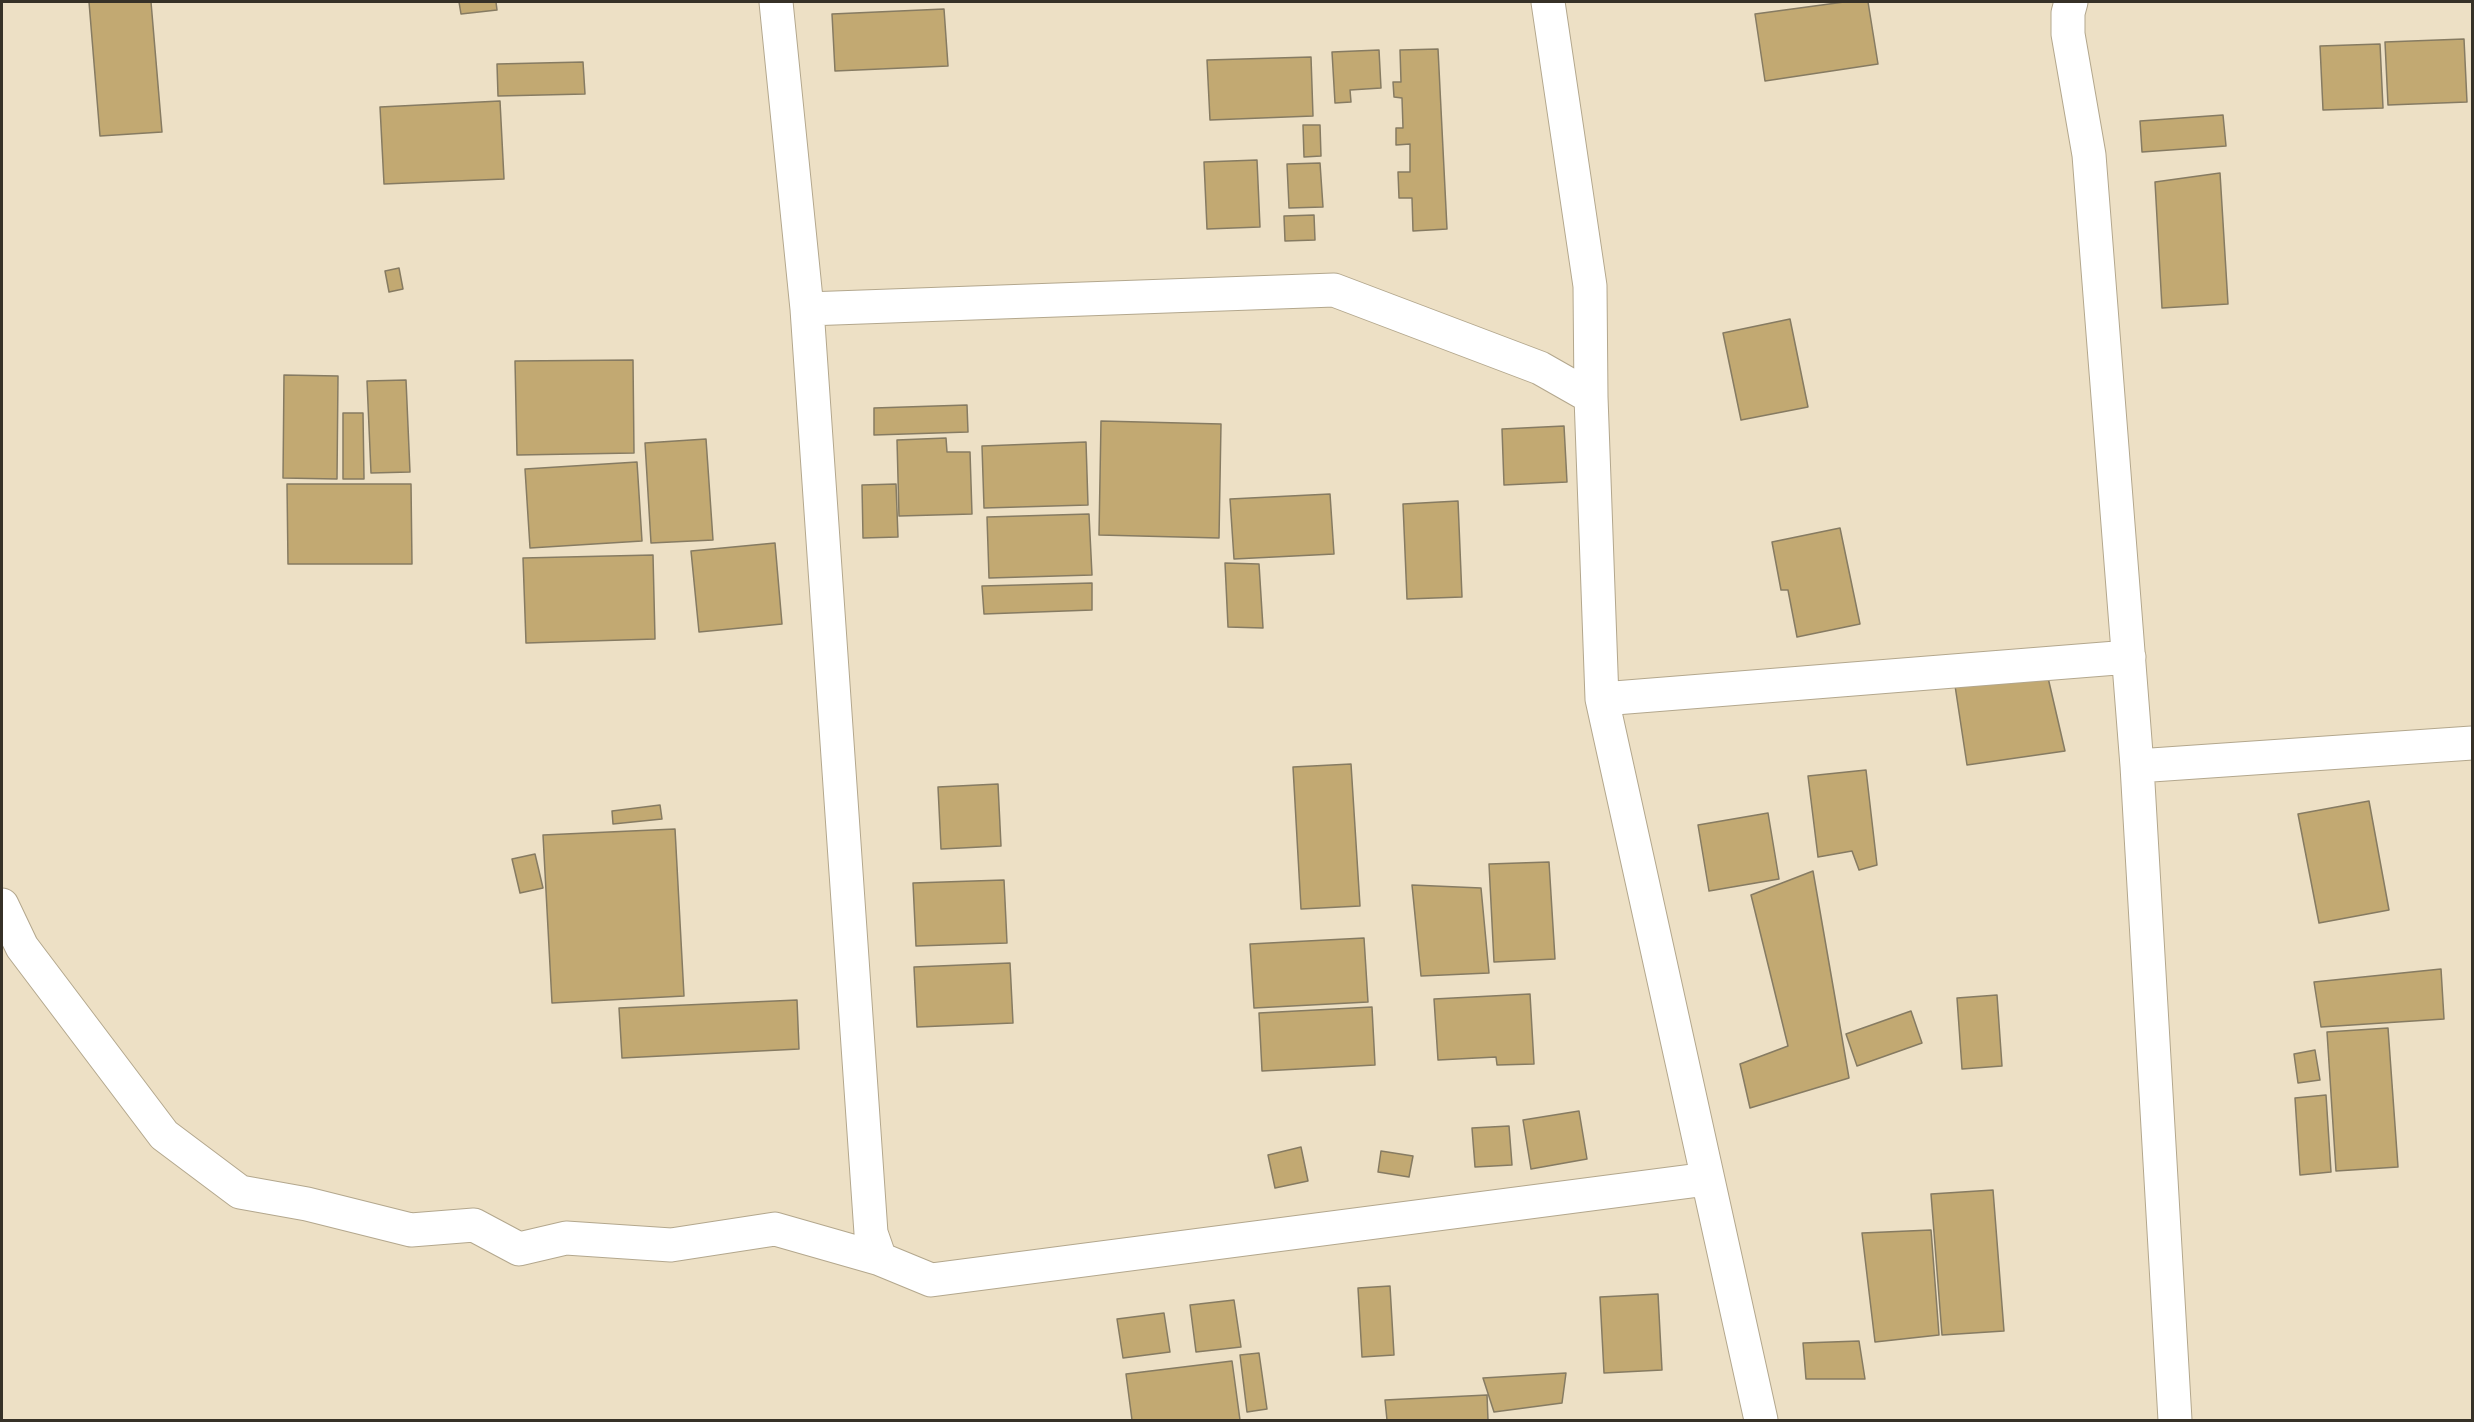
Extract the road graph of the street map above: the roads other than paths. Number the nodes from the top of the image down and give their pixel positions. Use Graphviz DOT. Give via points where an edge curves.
graph roads {
  1 [pos="776,2"];
  2 [pos="1548,2"];
  3 [pos="2065,5"];
  4 [pos="807,309"];
  5 [pos="1591,397"];
  6 [pos="2129,657"];
  7 [pos="1602,699"];
  8 [pos="2472,743"];
  9 [pos="2137,766"];
  10 [pos="2,905"];
  11 [pos="1707,1179"];
  12 [pos="880,1259"];
  13 [pos="1761,1420"];
  14 [pos="2175,1420"];
  1 -- 4 [label="street"];
  2 -- 5 [label="street" via="1590,286"];
  3 -- 6 [label="street" via="2089,155"];
  4 -- 5 [label="street" via="1334,290 1540,368"];
  4 -- 12 [label="street" via="871,1233"];
  5 -- 7 [label="street"];
  6 -- 7 [label="street"];
  6 -- 9 [label="street"];
  7 -- 11 [label="street"];
  8 -- 9 [label="street"];
  9 -- 14 [label="street"];
  10 -- 12 [label="street" via="22,947 164,1135 240,1192 411,1230 474,1225 519,1249 566,1238 671,1245 775,1229"];
  11 -- 12 [label="street" via="930,1280"];
  11 -- 13 [label="street"];
}
